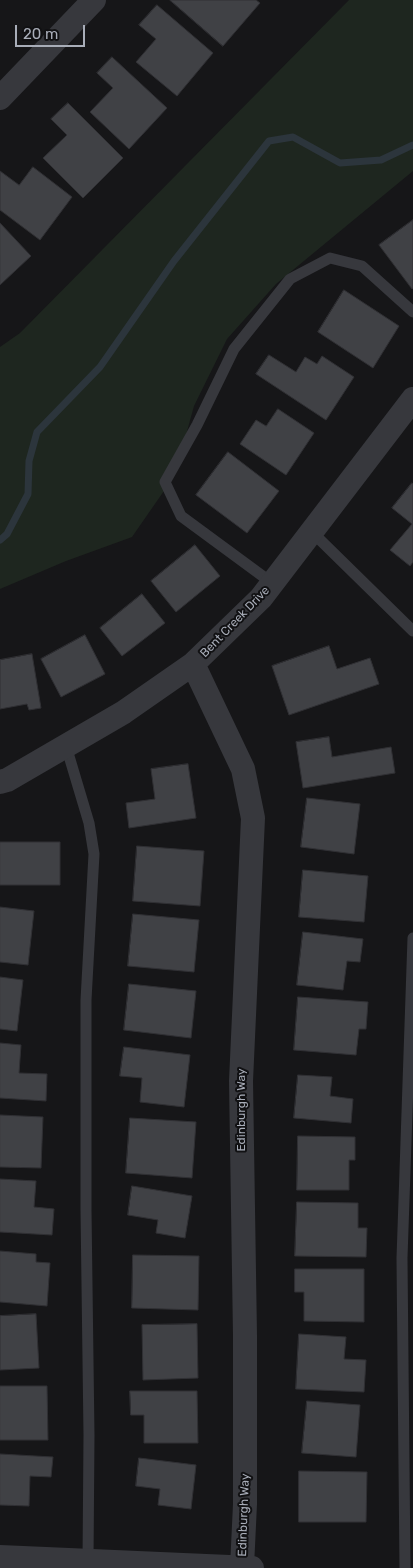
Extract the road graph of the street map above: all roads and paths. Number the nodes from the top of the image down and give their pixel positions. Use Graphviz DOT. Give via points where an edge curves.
graph roads {
  1 [pos="94,0"];
  2 [pos="0,98"];
  3 [pos="413,312"];
  4 [pos="409,412"];
  5 [pos="312,532"];
  6 [pos="272,583"];
  7 [pos="413,631"];
  8 [pos="193,664"];
  9 [pos="66,746"];
  10 [pos="0,782"];
  11 [pos="413,938"];
  12 [pos="0,1557"];
  13 [pos="88,1561"];
  14 [pos="242,1568"];
  15 [pos="252,1568"];
  16 [pos="406,1568"];
  1 -- 2 [label="street"];
  3 -- 6 [label="lane" via="362,266 330,258 290,279 234,349 165,482 181,516"];
  4 -- 5 [label="street, Bent Creek Drive"];
  5 -- 6 [label="street, Bent Creek Drive"];
  5 -- 7 [label="lane"];
  6 -- 8 [label="street, Bent Creek Drive" via="261,598"];
  8 -- 9 [label="street, Bent Creek Drive" via="124,712"];
  8 -- 14 [label="street, Edinburgh Way" via="242,769 253,818 241,1081 245,1376"];
  9 -- 10 [label="street, Bent Creek Drive"];
  9 -- 13 [label="lane" via="89,823 94,854 86,1000"];
  11 -- 16 [label="lane" via="402,1258"];
  12 -- 13 [label="street"];
  13 -- 14 [label="street"];
  14 -- 15 [label="street"];
}
